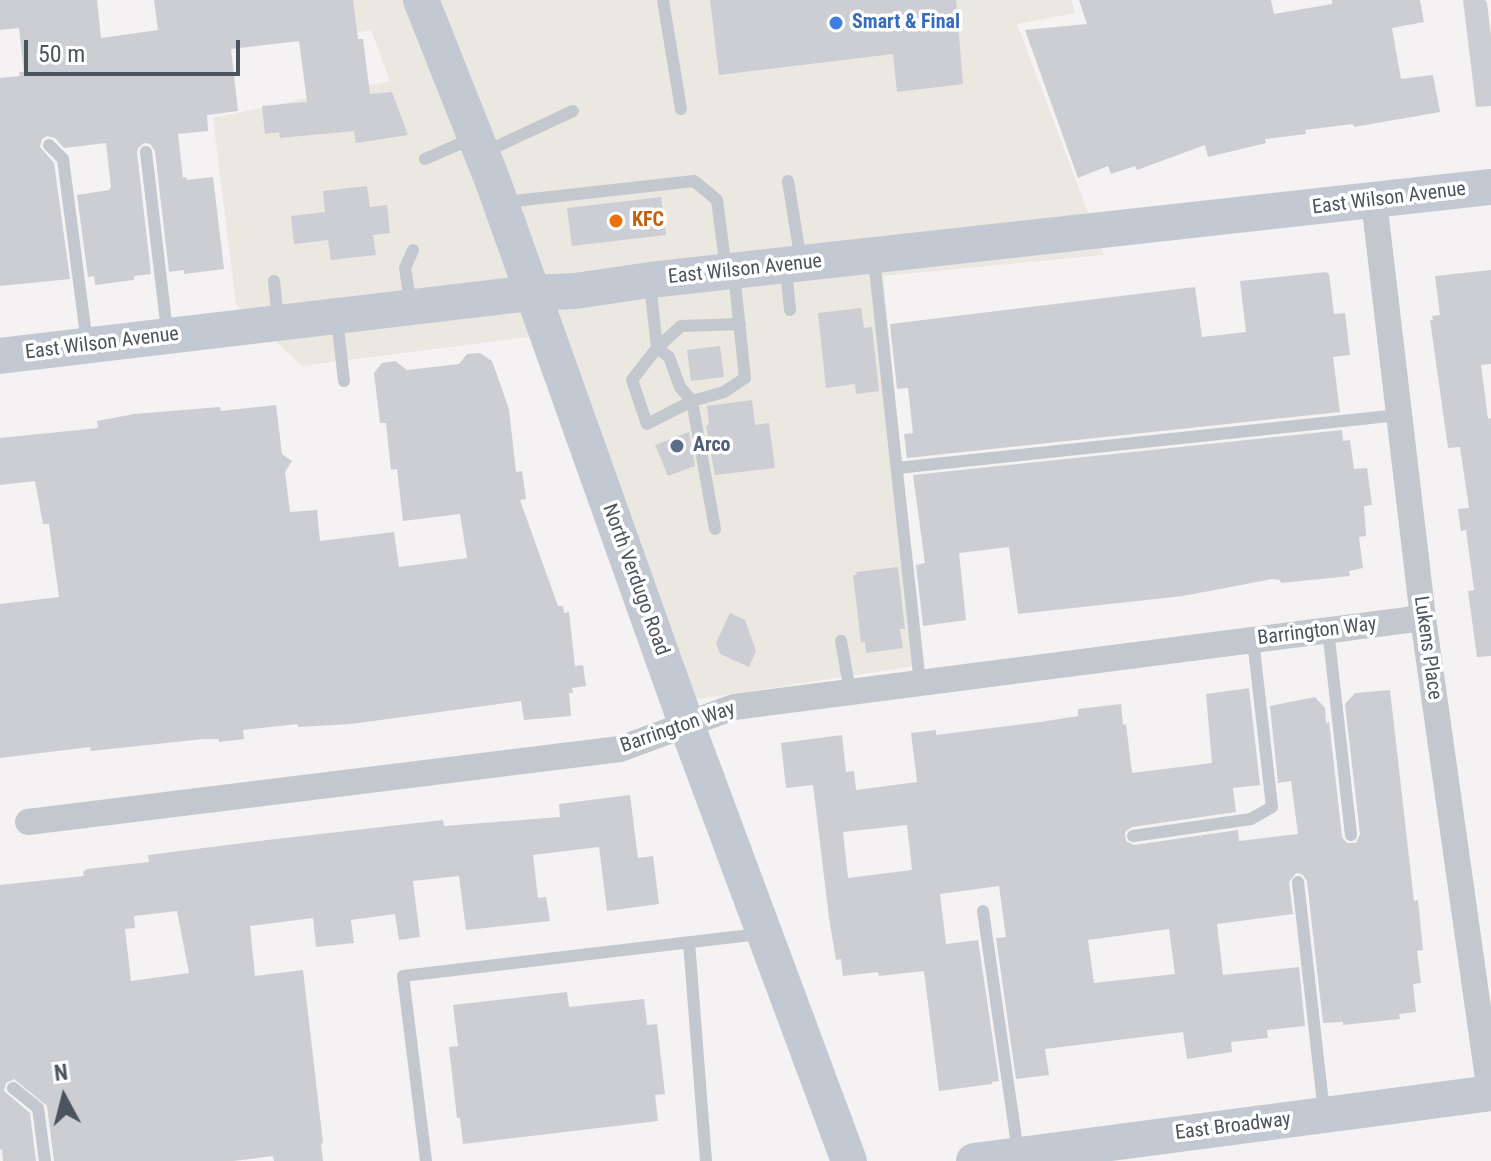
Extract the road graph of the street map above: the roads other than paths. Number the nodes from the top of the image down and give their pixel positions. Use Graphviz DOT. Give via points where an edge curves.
graph roads {
  1 [pos="421,0"];
  2 [pos="663,0"];
  3 [pos="681,109"];
  4 [pos="573,111"];
  5 [pos="49,145"];
  6 [pos="479,145"];
  7 [pos="146,152"];
  8 [pos="425,159"];
  9 [pos="788,181"];
  10 [pos="1491,187"];
  11 [pos="1374,201"];
  12 [pos="500,203"];
  13 [pos="413,250"];
  14 [pos="874,256"];
  15 [pos="794,265"];
  16 [pos="730,272"];
  17 [pos="650,280"];
  18 [pos="274,281"];
  19 [pos="531,293"];
  20 [pos="411,307"];
  21 [pos="790,310"];
  22 [pos="336,316"];
  23 [pos="279,323"];
  24 [pos="740,324"];
  25 [pos="167,336"];
  26 [pos="87,345"];
  27 [pos="657,348"];
  28 [pos="0,356"];
  29 [pos="344,381"];
  30 [pos="692,401"];
  31 [pos="1399,415"];
  32 [pos="897,468"];
  33 [pos="715,529"];
  34 [pos="1423,618"];
  35 [pos="1328,630"];
  36 [pos="1253,640"];
  37 [pos="841,641"];
  38 [pos="920,683"];
  39 [pos="850,691"];
  40 [pos="686,723"];
  41 [pos="28,822"];
  42 [pos="1351,835"];
  43 [pos="1133,836"];
  44 [pos="1298,882"];
  45 [pos="983,911"];
  46 [pos="764,933"];
  47 [pos="689,942"];
  48 [pos="13,1088"];
  49 [pos="1490,1093"];
  50 [pos="1325,1115"];
  51 [pos="1018,1155"];
  52 [pos="45,1161"];
  53 [pos="426,1161"];
  54 [pos="706,1161"];
  55 [pos="849,1161"];
  56 [pos="974,1161"];
  1 -- 6 [label="main road, North Verdugo Road"];
  2 -- 3 [label="lane"];
  4 -- 6 [label="lane"];
  5 -- 26 [label="lane" via="63,159"];
  6 -- 8 [label="lane"];
  6 -- 12 [label="main road, North Verdugo Road"];
  7 -- 25 [label="lane"];
  9 -- 15 [label="lane"];
  10 -- 11 [label="main road, East Wilson Avenue"];
  11 -- 14 [label="main road, East Wilson Avenue"];
  11 -- 31 [label="street, Lukens Place"];
  12 -- 16 [label="lane" via="694,181 717,200"];
  12 -- 19 [label="main road, North Verdugo Road"];
  13 -- 20 [label="lane" via="405,268"];
  14 -- 15 [label="main road, East Wilson Avenue"];
  14 -- 32 [label="lane"];
  15 -- 16 [label="main road, East Wilson Avenue"];
  15 -- 21 [label="lane"];
  16 -- 17 [label="main road, East Wilson Avenue"];
  16 -- 24 [label="lane"];
  17 -- 19 [label="main road, East Wilson Avenue"];
  17 -- 27 [label="lane"];
  18 -- 23 [label="lane"];
  19 -- 20 [label="main road, East Wilson Avenue"];
  19 -- 40 [label="main road, North Verdugo Road"];
  20 -- 22 [label="main road, East Wilson Avenue"];
  22 -- 23 [label="main road, East Wilson Avenue"];
  22 -- 29 [label="lane"];
  23 -- 25 [label="main road, East Wilson Avenue"];
  24 -- 27 [label="lane" via="681,326"];
  24 -- 30 [label="lane" via="745,378 724,392"];
  25 -- 26 [label="main road, East Wilson Avenue"];
  26 -- 28 [label="main road, East Wilson Avenue"];
  27 -- 30 [label="lane" via="669,357 680,387"];
  27 -- 30 [label="lane" via="632,380 647,424"];
  30 -- 33 [label="lane"];
  31 -- 32 [label="lane"];
  31 -- 34 [label="street, Lukens Place"];
  32 -- 38 [label="lane"];
  34 -- 35 [label="street, Barrington Way"];
  34 -- 49 [label="street, Lukens Place"];
  35 -- 36 [label="street, Barrington Way"];
  35 -- 42 [label="lane"];
  36 -- 38 [label="street, Barrington Way"];
  36 -- 43 [label="lane" via="1272,807 1251,819"];
  37 -- 39 [label="lane"];
  38 -- 39 [label="street, Barrington Way"];
  39 -- 40 [label="street, Barrington Way" via="734,707"];
  40 -- 41 [label="street, Barrington Way" via="620,749"];
  40 -- 46 [label="main road, North Verdugo Road"];
  44 -- 50 [label="lane"];
  45 -- 51 [label="lane"];
  46 -- 47 [label="lane"];
  46 -- 55 [label="main road, North Verdugo Road"];
  47 -- 53 [label="lane" via="403,976"];
  47 -- 54 [label="lane"];
  48 -- 52 [label="lane" via="38,1108"];
  49 -- 50 [label="main road, East Broadway"];
  50 -- 51 [label="main road, East Broadway"];
  51 -- 56 [label="main road, East Broadway"];
}
